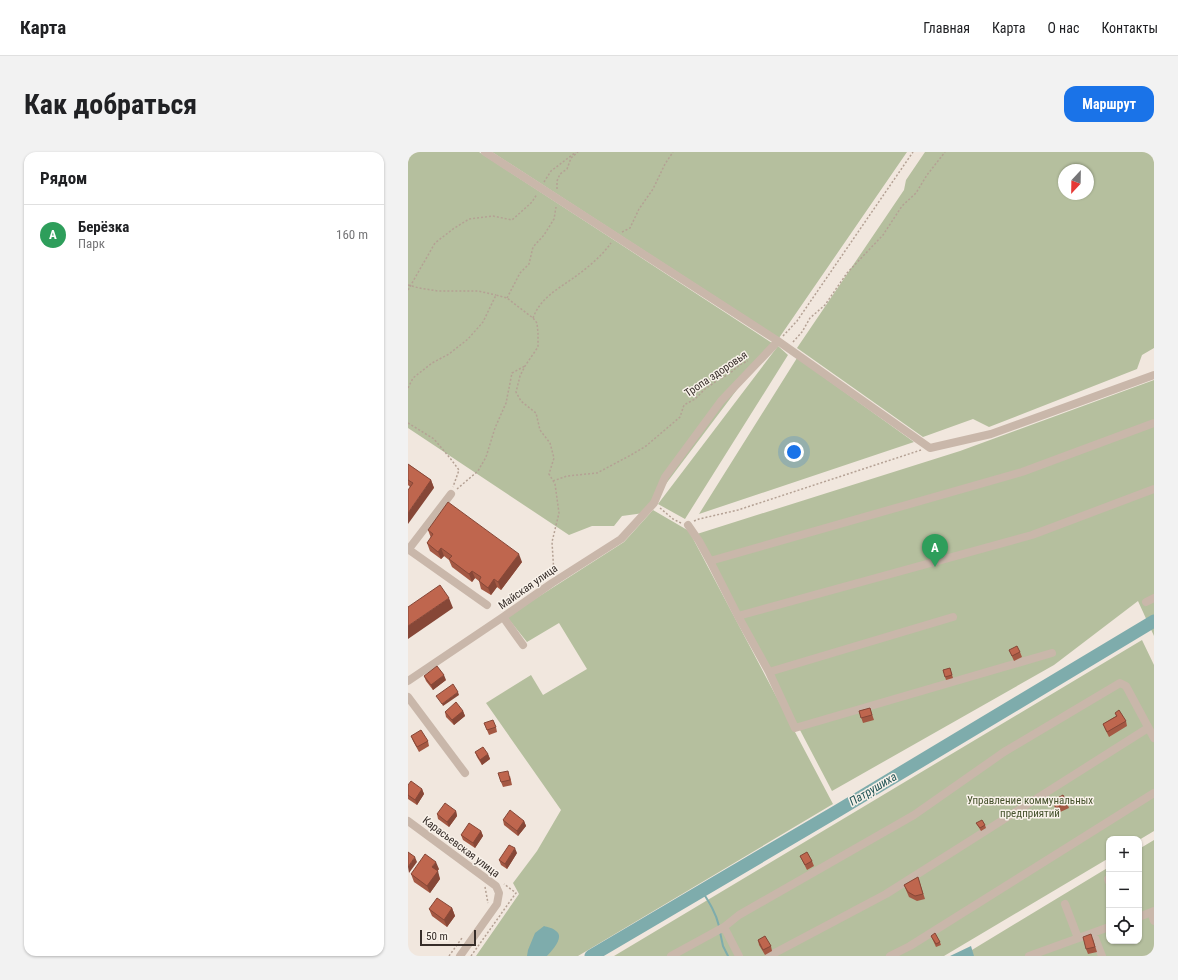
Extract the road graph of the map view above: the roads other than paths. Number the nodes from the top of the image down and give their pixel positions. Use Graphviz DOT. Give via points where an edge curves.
graph roads {
  1 [pos="485,152"];
  2 [pos="778,341"];
  3 [pos="1154,375"];
  4 [pos="1154,423"];
  5 [pos="1154,490"];
  6 [pos="451,494"];
  7 [pos="688,525"];
  8 [pos="408,550"];
  9 [pos="710,561"];
  10 [pos="1154,598"];
  11 [pos="1146,602"];
  12 [pos="487,605"];
  13 [pos="738,616"];
  14 [pos="503,617"];
  15 [pos="953,617"];
  16 [pos="523,645"];
  17 [pos="1052,653"];
  18 [pos="769,672"];
  19 [pos="408,681"];
  20 [pos="408,697"];
  21 [pos="1148,728"];
  22 [pos="1154,738"];
  23 [pos="465,773"];
  24 [pos="1154,793"];
  25 [pos="408,821"];
  26 [pos="1065,904"];
  27 [pos="1152,912"];
  28 [pos="1142,916"];
  29 [pos="1154,921"];
  30 [pos="724,926"];
  31 [pos="1106,928"];
  32 [pos="1093,933"];
  33 [pos="1078,938"];
  34 [pos="1035,955"];
  35 [pos="460,956"];
  36 [pos="671,956"];
  37 [pos="740,956"];
  38 [pos="769,956"];
  39 [pos="890,956"];
  40 [pos="1102,956"];
  1 -- 2 [label="street"];
  2 -- 3 [label="street" via="930,448 991,434"];
  2 -- 14 [label="street, Майская улица" via="722,401 664,477 654,503 621,539"];
  4 -- 9 [label="street" via="1022,472"];
  5 -- 13 [label="street" via="1032,535"];
  6 -- 8 [label="street"];
  7 -- 9 [label="street"];
  8 -- 12 [label="street"];
  9 -- 13 [label="street"];
  10 -- 11 [label="street"];
  13 -- 18 [label="street"];
  14 -- 16 [label="street"];
  14 -- 19 [label="street, Майская улица"];
  15 -- 18 [label="street"];
  17 -- 18 [label="street" via="795,728"];
  20 -- 23 [label="street"];
  21 -- 22 [label="street"];
  21 -- 30 [label="street" via="1126,686 1120,683 1004,752 914,815 739,914"];
  21 -- 38 [label="street" via="886,894"];
  24 -- 39 [label="street"];
  25 -- 35 [label="street, Карасьевская улица" via="496,886 499,893 497,904"];
  26 -- 33 [label="street"];
  27 -- 28 [label="street"];
  27 -- 29 [label="street"];
  30 -- 36 [label="street"];
  30 -- 37 [label="street"];
  31 -- 32 [label="street"];
  32 -- 33 [label="street"];
  32 -- 40 [label="street"];
  33 -- 34 [label="street"];
}
